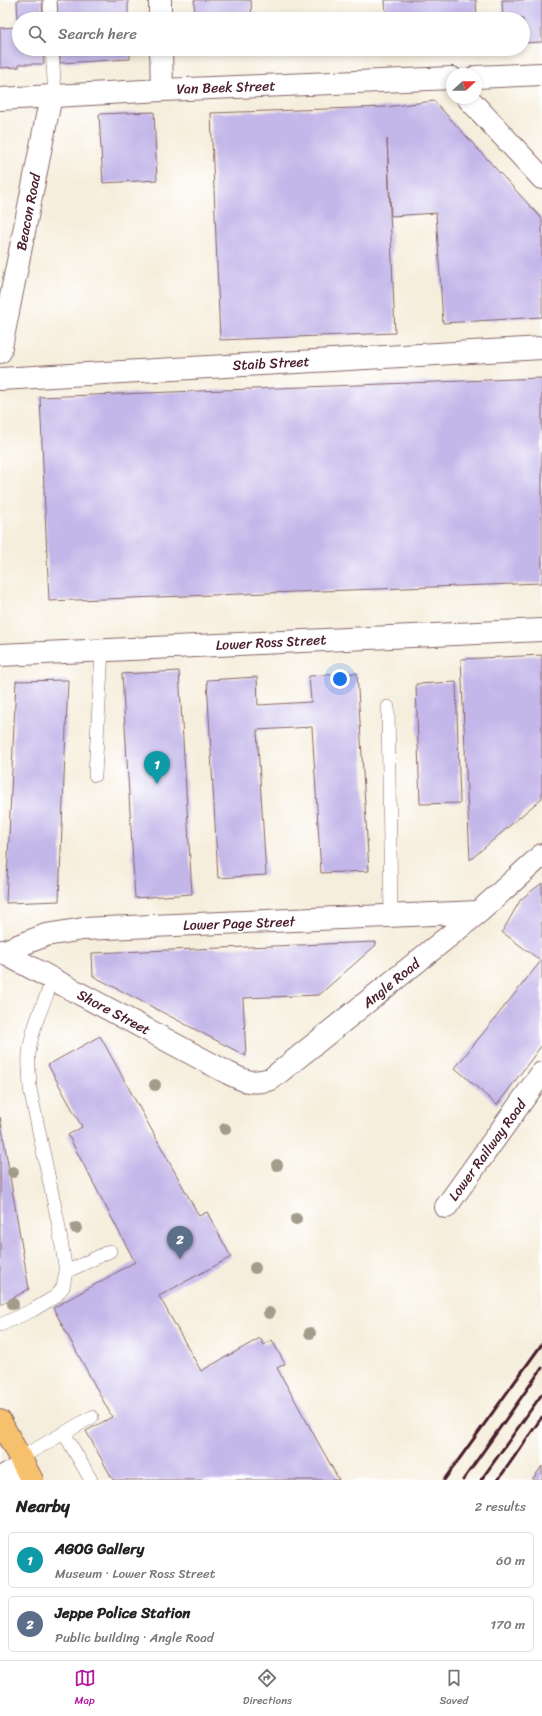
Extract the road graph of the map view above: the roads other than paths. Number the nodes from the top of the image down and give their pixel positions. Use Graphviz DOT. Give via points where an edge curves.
graph roads {
  1 [pos="50,0"];
  2 [pos="160,0"];
  3 [pos="51,12"];
  4 [pos="160,12"];
  5 [pos="52,56"];
  6 [pos="161,56"];
  7 [pos="542,74"];
  8 [pos="482,77"];
  9 [pos="446,79"];
  10 [pos="162,90"];
  11 [pos="53,96"];
  12 [pos="0,99"];
  13 [pos="474,104"];
  14 [pos="542,178"];
  15 [pos="542,348"];
  16 [pos="0,352"];
  17 [pos="0,379"];
  18 [pos="542,630"];
  19 [pos="102,650"];
  20 [pos="0,655"];
  21 [pos="388,707"];
  22 [pos="95,774"];
  23 [pos="542,855"];
  24 [pos="479,912"];
  25 [pos="391,916"];
  26 [pos="1,952"];
  27 [pos="53,979"];
  28 [pos="228,1073"];
  29 [pos="542,1073"];
  30 [pos="446,1207"];
  31 [pos="110,1251"];
  32 [pos="66,1272"];
  33 [pos="0,1325"];
  34 [pos="92,1417"];
  35 [pos="0,1421"];
  36 [pos="64,1433"];
  37 [pos="25,1468"];
  38 [pos="0,1478"];
  39 [pos="91,1480"];
  1 -- 3 [label="lane"];
  2 -- 4 [label="street"];
  5 -- 11 [label="lane"];
  6 -- 10 [label="street"];
  7 -- 8 [label="street"];
  9 -- 10 [label="street, Van Beek Street"];
  10 -- 11 [label="street, Van Beek Street"];
  11 -- 12 [label="street, Van Beek Street"];
  11 -- 16 [label="street, Beacon Road"];
  13 -- 14 [label="street"];
  15 -- 17 [label="street, Staib Street"];
  18 -- 19 [label="street, Lower Ross Street"];
  19 -- 20 [label="street, Lower Ross Street"];
  19 -- 22 [label="lane"];
  21 -- 25 [label="lane"];
  23 -- 24 [label="street, Angle Road"];
  24 -- 25 [label="street, Lower Page Street"];
  24 -- 28 [label="street, Angle Road" via="271,1079 247,1083"];
  25 -- 26 [label="street, Lower Page Street" via="83,929 46,936"];
  26 -- 27 [label="street, Shore Street"];
  27 -- 28 [label="street, Shore Street"];
  27 -- 32 [label="lane" via="33,1037 29,1067 30,1089"];
  29 -- 30 [label="street, Lower Railway Road"];
  31 -- 32 [label="lane"];
  32 -- 33 [label="lane" via="63,1287 56,1296"];
  34 -- 36 [label="lane"];
  35 -- 37 [label="main road"];
  36 -- 37 [label="lane"];
  36 -- 39 [label="lane"];
  37 -- 38 [label="street"];
}
